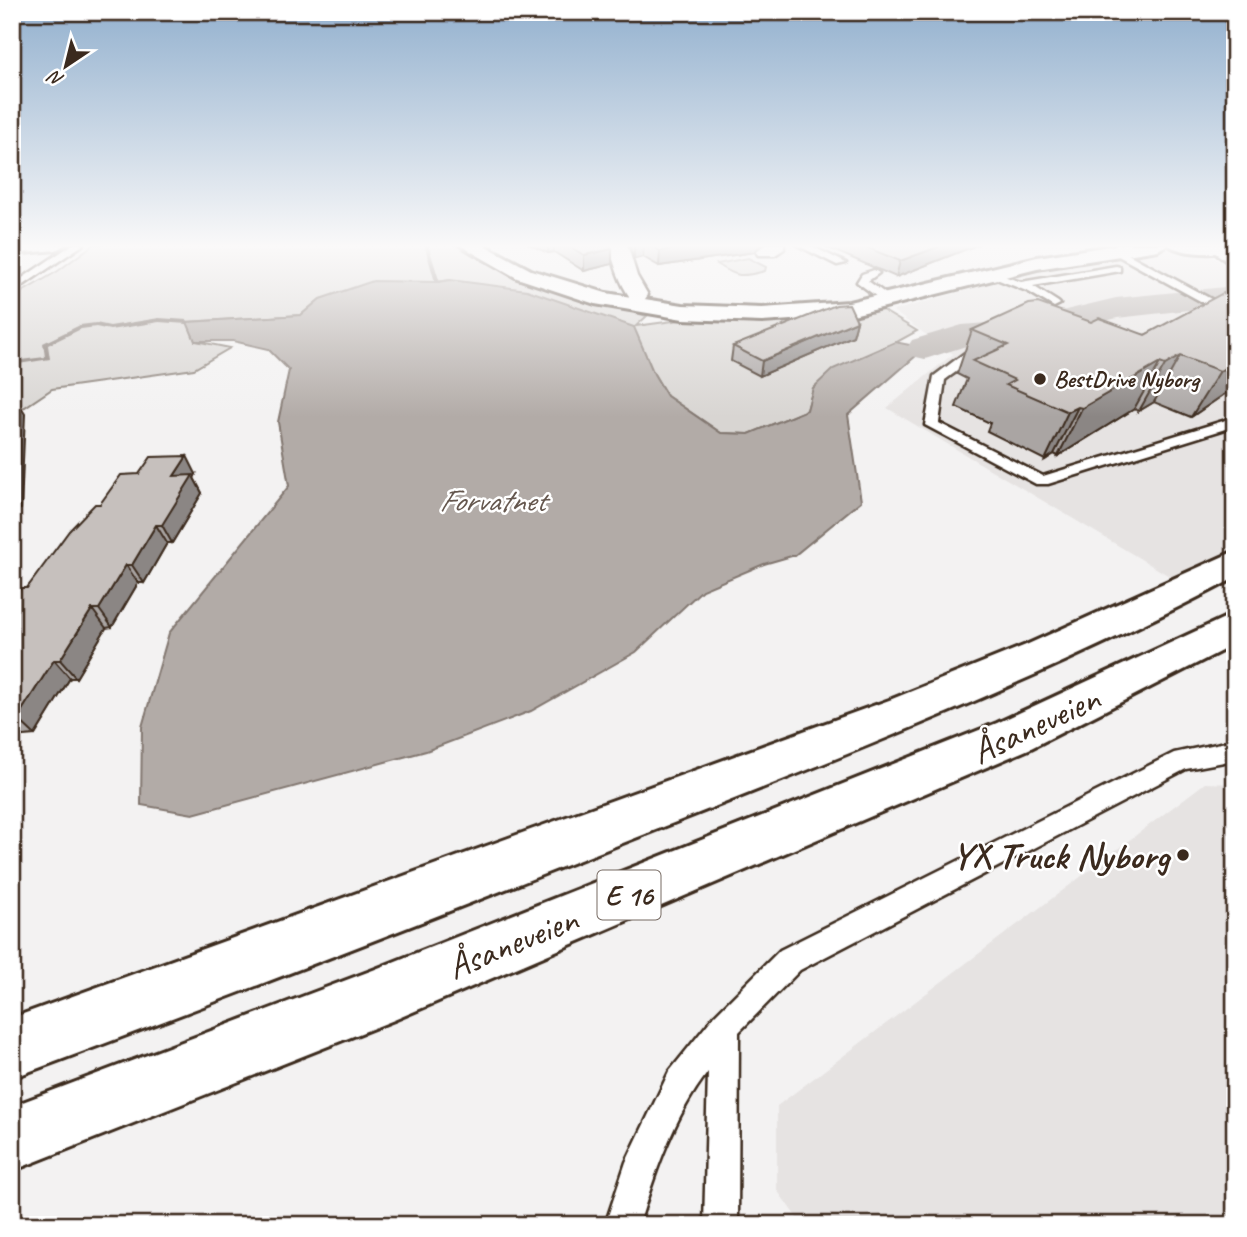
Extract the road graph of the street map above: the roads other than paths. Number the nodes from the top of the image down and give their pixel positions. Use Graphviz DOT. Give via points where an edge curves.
graph roads {
  1 [pos="619,302"];
  2 [pos="885,302"];
  3 [pos="1050,302"];
  4 [pos="1208,302"];
  5 [pos="1054,304"];
  6 [pos="1235,319"];
  7 [pos="1211,323"];
  8 [pos="998,342"];
  9 [pos="1235,419"];
  10 [pos="1235,562"];
  11 [pos="1235,627"];
  12 [pos="1235,750"];
  13 [pos="724,1026"];
  14 [pos="12,1048"];
  15 [pos="12,1139"];
  16 [pos="622,1225"];
  17 [pos="721,1225"];
  1 -- 2 [label="main road" via="645,308 762,316"];
  3 -- 5 [label="lane"];
  4 -- 6 [label="lane"];
  6 -- 7 [label="lane"];
  8 -- 9 [label="lane" via="939,379 932,425 1042,481"];
  10 -- 14 [label="main road, Åsaneveien / E 16" via="1084,639 949,695 353,924"];
  11 -- 15 [label="main road, Åsaneveien / E 16" via="1013,736 373,999"];
  12 -- 13 [label="lane" via="1182,760 790,960"];
  13 -- 16 [label="lane" via="680,1083 638,1174"];
  13 -- 17 [label="lane"];
}
